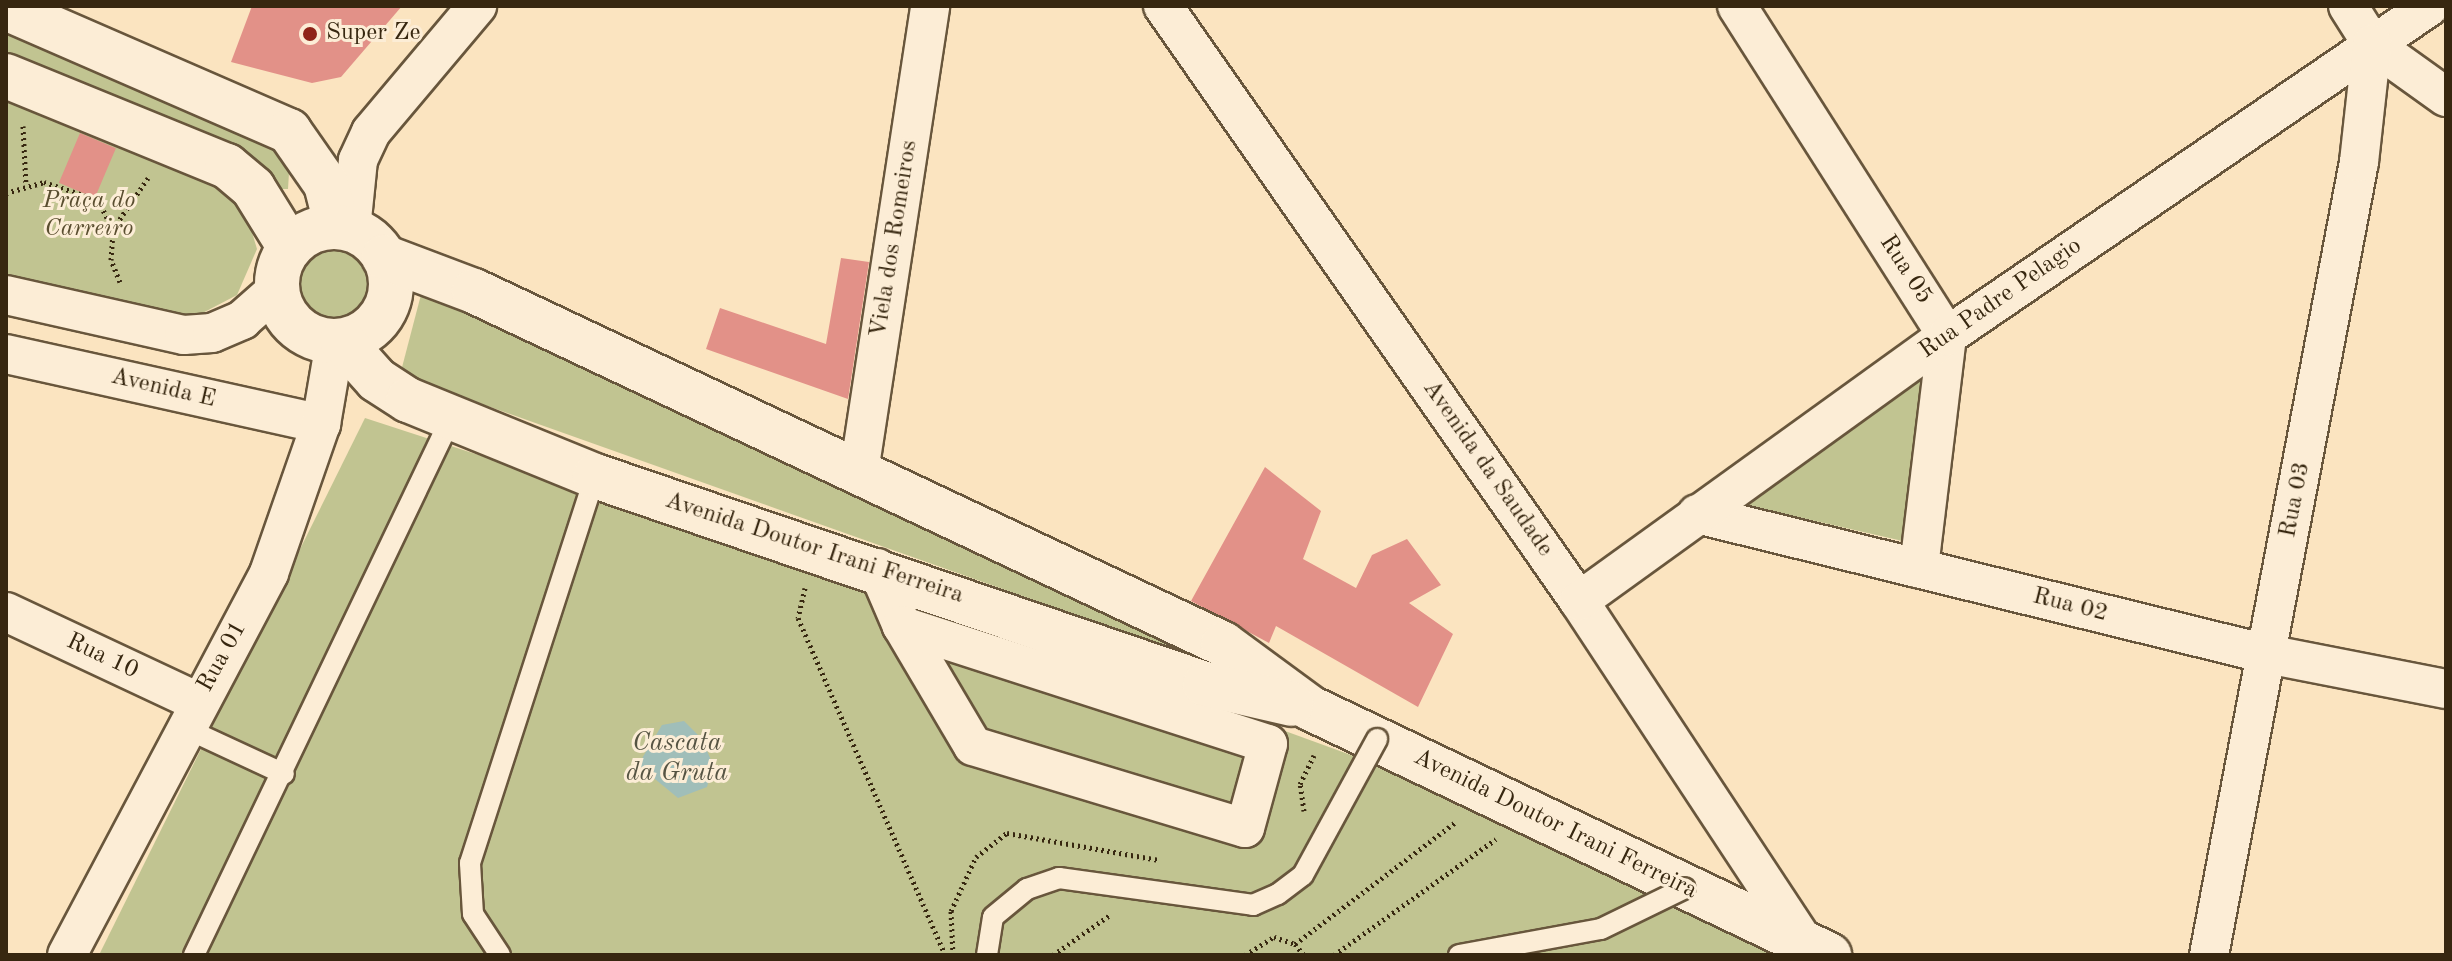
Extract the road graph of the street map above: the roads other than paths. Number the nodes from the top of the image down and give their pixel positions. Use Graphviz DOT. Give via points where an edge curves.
graph roads {
  1 [pos="477,6"];
  2 [pos="930,6"];
  3 [pos="1163,6"];
  4 [pos="1737,6"];
  5 [pos="2348,6"];
  6 [pos="2430,6"];
  7 [pos="6,8"];
  8 [pos="2372,44"];
  9 [pos="6,76"];
  10 [pos="2446,97"];
  11 [pos="344,228"];
  12 [pos="290,248"];
  13 [pos="384,257"];
  14 [pos="276,290"];
  15 [pos="6,295"];
  16 [pos="1947,336"];
  17 [pos="338,341"];
  18 [pos="6,354"];
  19 [pos="451,418"];
  20 [pos="321,424"];
  21 [pos="859,472"];
  22 [pos="595,476"];
  23 [pos="1697,514"];
  24 [pos="877,568"];
  25 [pos="1919,568"];
  26 [pos="1579,601"];
  27 [pos="6,612"];
  28 [pos="902,626"];
  29 [pos="2267,654"];
  30 [pos="2446,689"];
  31 [pos="1310,708"];
  32 [pos="192,715"];
  33 [pos="1377,739"];
  34 [pos="284,774"];
  35 [pos="1685,888"];
  36 [pos="1814,950"];
  37 [pos="67,955"];
  38 [pos="194,955"];
  39 [pos="500,955"];
  40 [pos="987,955"];
  41 [pos="1459,955"];
  42 [pos="2209,955"];
  1 -- 11 [label="street" via="371,132 358,160"];
  2 -- 21 [label="street, Viela dos Romeiros"];
  3 -- 26 [label="street, Avenida da Saudade"];
  4 -- 16 [label="street, Rua 05"];
  5 -- 8 [label="street"];
  6 -- 8 [label="street, Rua Padre Pelagio"];
  7 -- 11 [label="street" via="289,131 326,184"];
  8 -- 10 [label="street"];
  8 -- 16 [label="street, Rua Padre Pelagio"];
  8 -- 29 [label="street, Rua 03" via="2359,162"];
  9 -- 12 [label="street" via="227,166 253,188"];
  11 -- 12 [label="street" via="311,232"];
  11 -- 13 [label="street"];
  12 -- 14 [label="street"];
  13 -- 17 [label="street" via="391,278 379,320"];
  13 -- 21 [label="street, Avenida Doutor Irani Ferreira" via="474,291"];
  14 -- 15 [label="street" via="242,320 212,333 184,335"];
  14 -- 17 [label="street" via="295,327"];
  16 -- 23 [label="street, Rua Padre Pelagio"];
  16 -- 25 [label="street"];
  17 -- 19 [label="street, Avenida Doutor Irani Ferreira" via="377,380"];
  17 -- 20 [label="street, Rua 01"];
  18 -- 20 [label="street, Avenida E"];
  19 -- 22 [label="street, Avenida Doutor Irani Ferreira"];
  19 -- 34 [label="lane"];
  20 -- 32 [label="street, Rua 01" via="269,573"];
  21 -- 31 [label="street, Avenida Doutor Irani Ferreira" via="1223,644"];
  22 -- 24 [label="street, Avenida Doutor Irani Ferreira"];
  22 -- 39 [label="lane" via="470,863 473,914"];
  23 -- 25 [label="street, Rua 02"];
  23 -- 26 [label="street, Rua Padre Pelagio"];
  24 -- 28 [label="street"];
  24 -- 31 [label="street, Avenida Doutor Irani Ferreira" via="1205,684"];
  25 -- 29 [label="street, Rua 02"];
  26 -- 36 [label="street, Avenida da Saudade"];
  27 -- 32 [label="street, Rua 10"];
  28 -- 28 [label="street" via="973,746 1245,828 1268,744"];
  29 -- 30 [label="street, Rua 02"];
  29 -- 42 [label="street, Rua 03"];
  31 -- 33 [label="street, Avenida Doutor Irani Ferreira"];
  32 -- 34 [label="lane"];
  32 -- 37 [label="street, Rua 01"];
  33 -- 35 [label="street, Avenida Doutor Irani Ferreira"];
  33 -- 40 [label="lane, bridge" via="1303,875 1278,894 1253,905 1059,878 1027,889 993,917"];
  34 -- 38 [label="lane"];
  35 -- 36 [label="street, Avenida Doutor Irani Ferreira"];
  35 -- 41 [label="lane, bridge" via="1601,929"];
}
